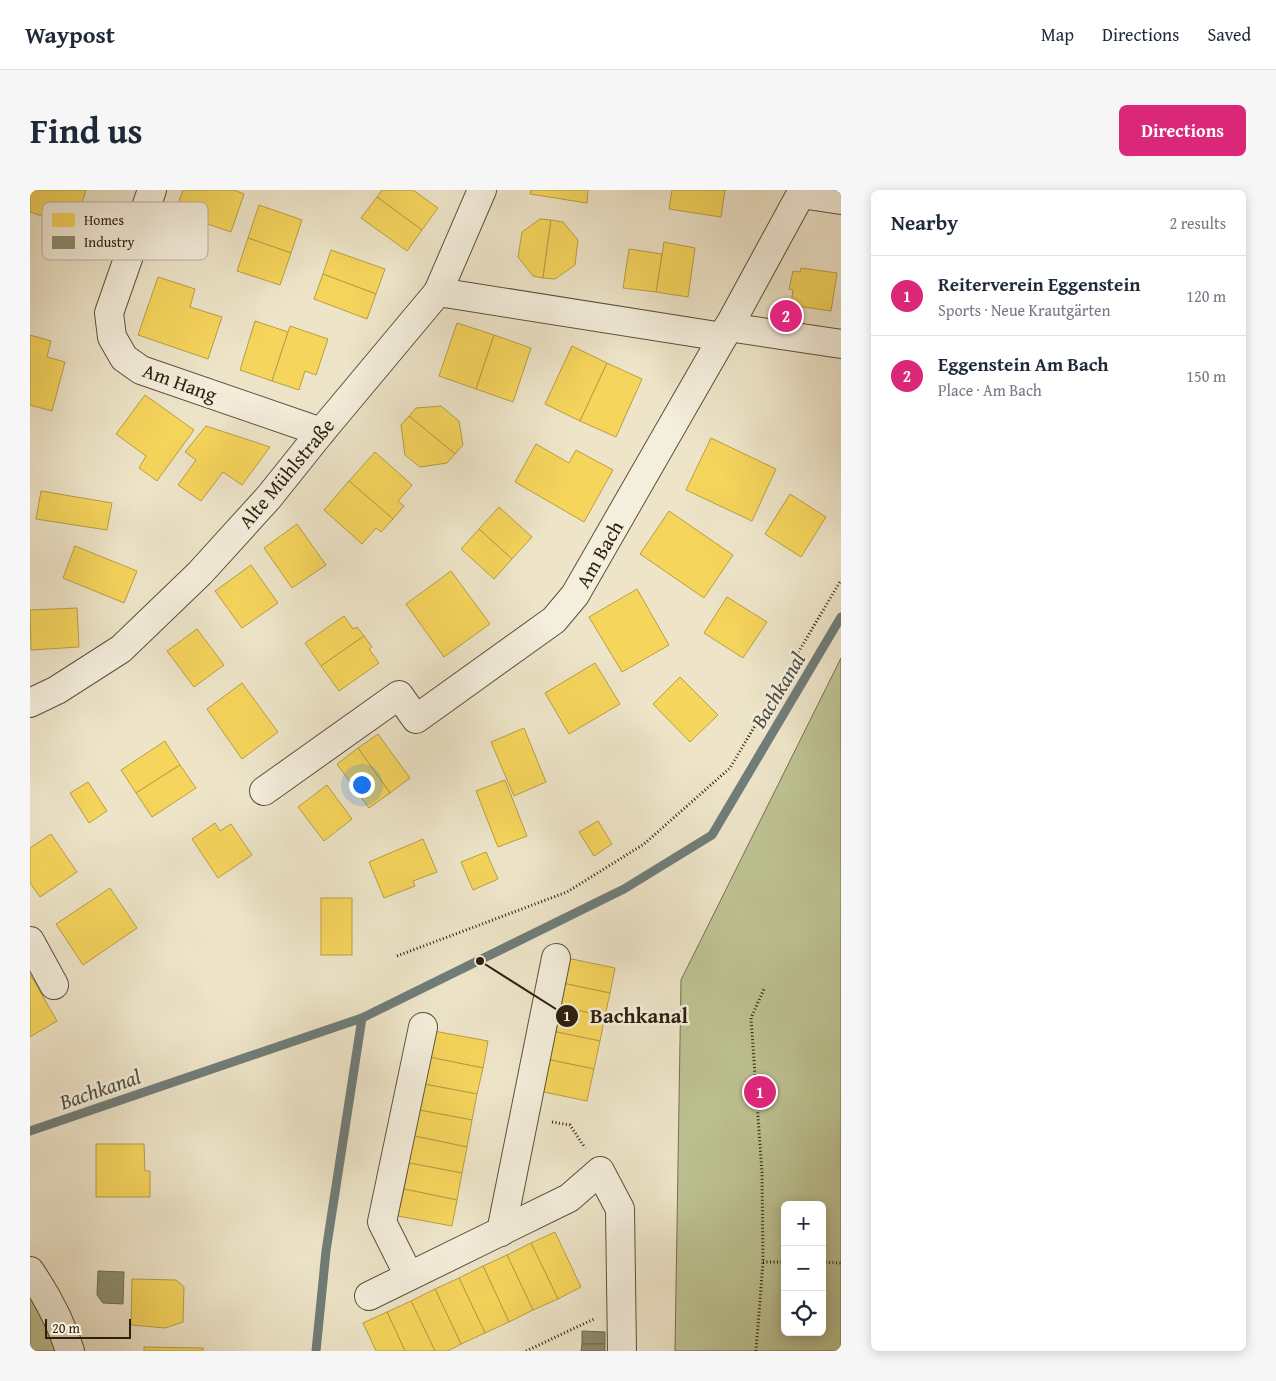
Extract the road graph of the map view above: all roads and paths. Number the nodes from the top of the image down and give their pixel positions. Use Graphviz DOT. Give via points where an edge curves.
graph roads {
  1 [pos="152,190"];
  2 [pos="482,190"];
  3 [pos="802,192"];
  4 [pos="841,200"];
  5 [pos="148,202"];
  6 [pos="128,260"];
  7 [pos="438,292"];
  8 [pos="726,332"];
  9 [pos="841,344"];
  10 [pos="321,432"];
  11 [pos="841,580"];
  12 [pos="30,703"];
  13 [pos="264,791"];
  14 [pos="30,941"];
  15 [pos="397,956"];
  16 [pos="556,958"];
  17 [pos="54,985"];
  18 [pos="764,989"];
  19 [pos="423,1027"];
  20 [pos="524,1116"];
  21 [pos="600,1171"];
  22 [pos="501,1232"];
  23 [pos="763,1262"];
  24 [pos="781,1262"];
  25 [pos="826,1262"];
  26 [pos="841,1262"];
  27 [pos="30,1270"];
  28 [pos="409,1276"];
  29 [pos="369,1296"];
  30 [pos="622,1306"];
  31 [pos="70,1351"];
  32 [pos="526,1351"];
  33 [pos="622,1351"];
  34 [pos="756,1351"];
  1 -- 5 [label="street, Am Hang"];
  2 -- 7 [label="street, Alte Mühlstraße"];
  3 -- 4 [label="street"];
  3 -- 8 [label="street, Am Bach"];
  6 -- 10 [label="street, Am Hang" via="109,313 112,337 124,358 141,370"];
  7 -- 8 [label="street"];
  7 -- 10 [label="street, Alte Mühlstraße"];
  8 -- 9 [label="street"];
  8 -- 13 [label="street, Am Bach" via="575,595 554,620 416,719 399,695"];
  10 -- 12 [label="street, Alte Mühlstraße" via="270,497 200,573 121,649 57,690"];
  11 -- 15 [label="path" via="730,768 644,844 567,892"];
  14 -- 17 [label="street"];
  16 -- 20 [label="street"];
  18 -- 23 [label="path" via="751,1018 762,1173"];
  19 -- 28 [label="street" via="382,1222"];
  20 -- 21 [label="path" via="570,1125"];
  20 -- 22 [label="street"];
  21 -- 22 [label="street" via="569,1198"];
  21 -- 30 [label="street" via="620,1209"];
  22 -- 28 [label="street"];
  23 -- 24 [label="path"];
  23 -- 34 [label="path"];
  25 -- 26 [label="path"];
  27 -- 31 [label="street" via="66,1336"];
  28 -- 29 [label="street"];
  30 -- 32 [label="path"];
  30 -- 33 [label="street"];
}
